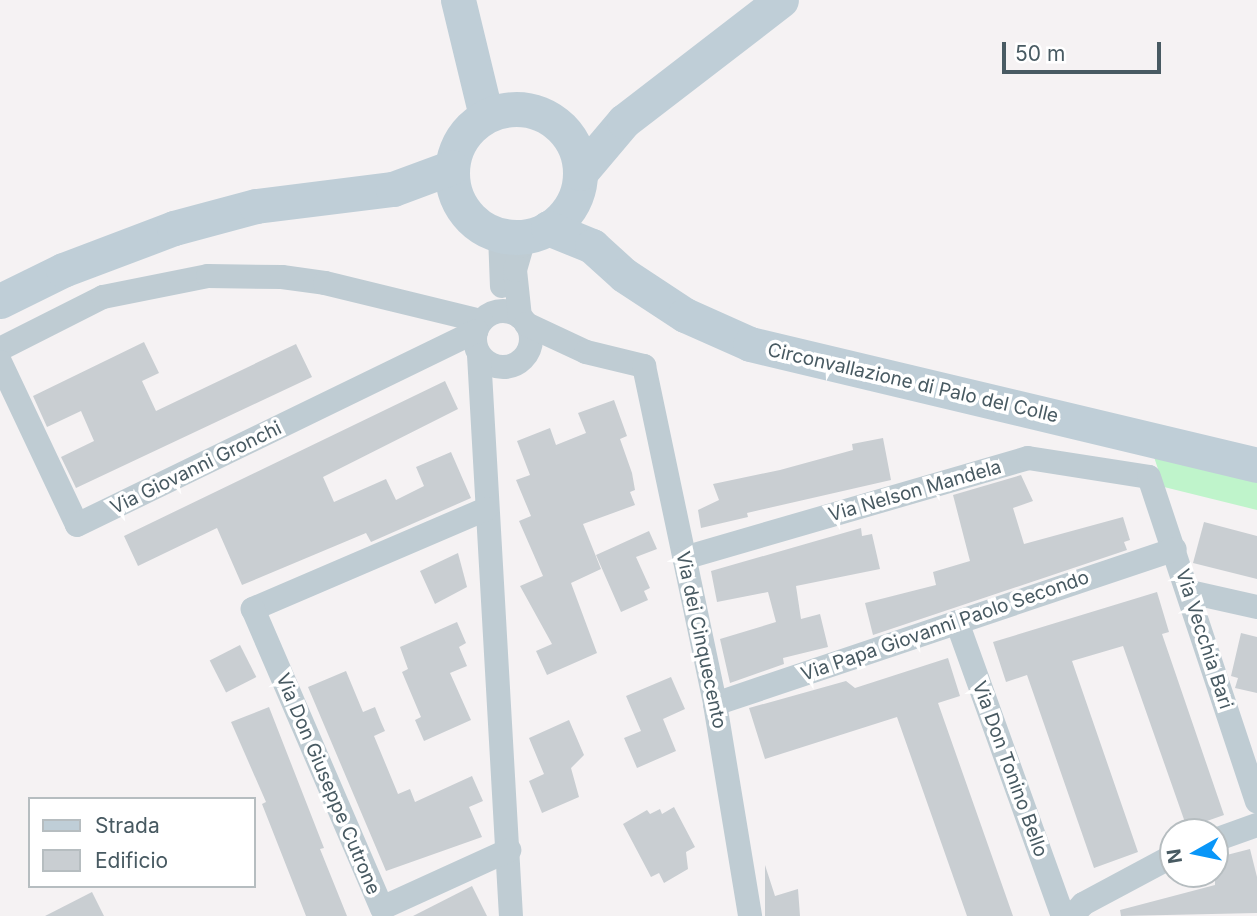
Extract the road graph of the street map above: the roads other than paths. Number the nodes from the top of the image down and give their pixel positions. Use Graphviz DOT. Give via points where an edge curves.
graph roads {
  1 [pos="458,0"];
  2 [pos="781,0"];
  3 [pos="503,112"];
  4 [pos="624,121"];
  5 [pos="565,132"];
  6 [pos="452,167"];
  7 [pos="578,184"];
  8 [pos="393,189"];
  9 [pos="461,206"];
  10 [pos="541,231"];
  11 [pos="500,235"];
  12 [pos="592,246"];
  13 [pos="0,301"];
  14 [pos="523,320"];
  15 [pos="482,330"];
  16 [pos="0,349"];
  17 [pos="586,352"];
  18 [pos="0,362"];
  19 [pos="517,363"];
  20 [pos="484,408"];
  21 [pos="1257,465"];
  22 [pos="1149,477"];
  23 [pos="486,509"];
  24 [pos="1175,550"];
  25 [pos="684,558"];
  26 [pos="1190,592"];
  27 [pos="1257,607"];
  28 [pos="957,622"];
  29 [pos="715,704"];
  30 [pos="1257,802"];
  31 [pos="1257,825"];
  32 [pos="1229,835"];
  33 [pos="509,850"];
  34 [pos="1159,863"];
  35 [pos="511,916"];
  36 [pos="750,916"];
  37 [pos="1063,916"];
  38 [pos="1072,916"];
  1 -- 3 [label="main road"];
  2 -- 4 [label="main road"];
  3 -- 5 [label="main road" via="552,120"];
  3 -- 6 [label="main road" via="470,129"];
  4 -- 5 [label="main road"];
  4 -- 7 [label="main road"];
  5 -- 7 [label="main road" via="576,151"];
  6 -- 8 [label="main road"];
  6 -- 9 [label="main road"];
  7 -- 10 [label="main road"];
  7 -- 12 [label="main road"];
  8 -- 9 [label="main road"];
  8 -- 13 [label="main road" via="256,206 174,228 63,270"];
  9 -- 11 [label="main road" via="472,219"];
  10 -- 11 [label="main road"];
  10 -- 12 [label="main road"];
  10 -- 14 [label="street" via="522,246 515,270"];
  11 -- 15 [label="street" via="503,278"];
  12 -- 21 [label="main road, Circonvallazione di Palo del Colle" via="624,275 685,315 750,344"];
  14 -- 15 [label="street"];
  14 -- 17 [label="street"];
  14 -- 19 [label="street" via="531,341"];
  15 -- 16 [label="street" via="325,283 208,276 103,297"];
  15 -- 18 [label="street, Via Giovanni Gronchi" via="77,525"];
  15 -- 19 [label="street" via="492,366"];
  15 -- 20 [label="street"];
  17 -- 19 [label="street"];
  17 -- 25 [label="street, Via dei Cinquecento" via="644,366"];
  19 -- 20 [label="street" via="491,388"];
  20 -- 23 [label="street"];
  22 -- 24 [label="street, Via Vecchia Bari"];
  22 -- 25 [label="street, Via Nelson Mandela" via="1028,458"];
  23 -- 33 [label="street"];
  23 -- 33 [label="street, Via Don Giuseppe Cutrone" via="253,609 382,908"];
  24 -- 26 [label="street, Via Vecchia Bari"];
  24 -- 28 [label="street, Via Papa Giovanni Paolo Secondo"];
  25 -- 29 [label="street, Via dei Cinquecento"];
  26 -- 27 [label="street"];
  26 -- 30 [label="street, Via Vecchia Bari"];
  28 -- 29 [label="street, Via Papa Giovanni Paolo Secondo"];
  28 -- 37 [label="street, Via Don Tonino Bello"];
  29 -- 36 [label="street, Via dei Cinquecento"];
  31 -- 32 [label="street"];
  33 -- 35 [label="street"];
  34 -- 38 [label="street" via="1083,904"];
}
